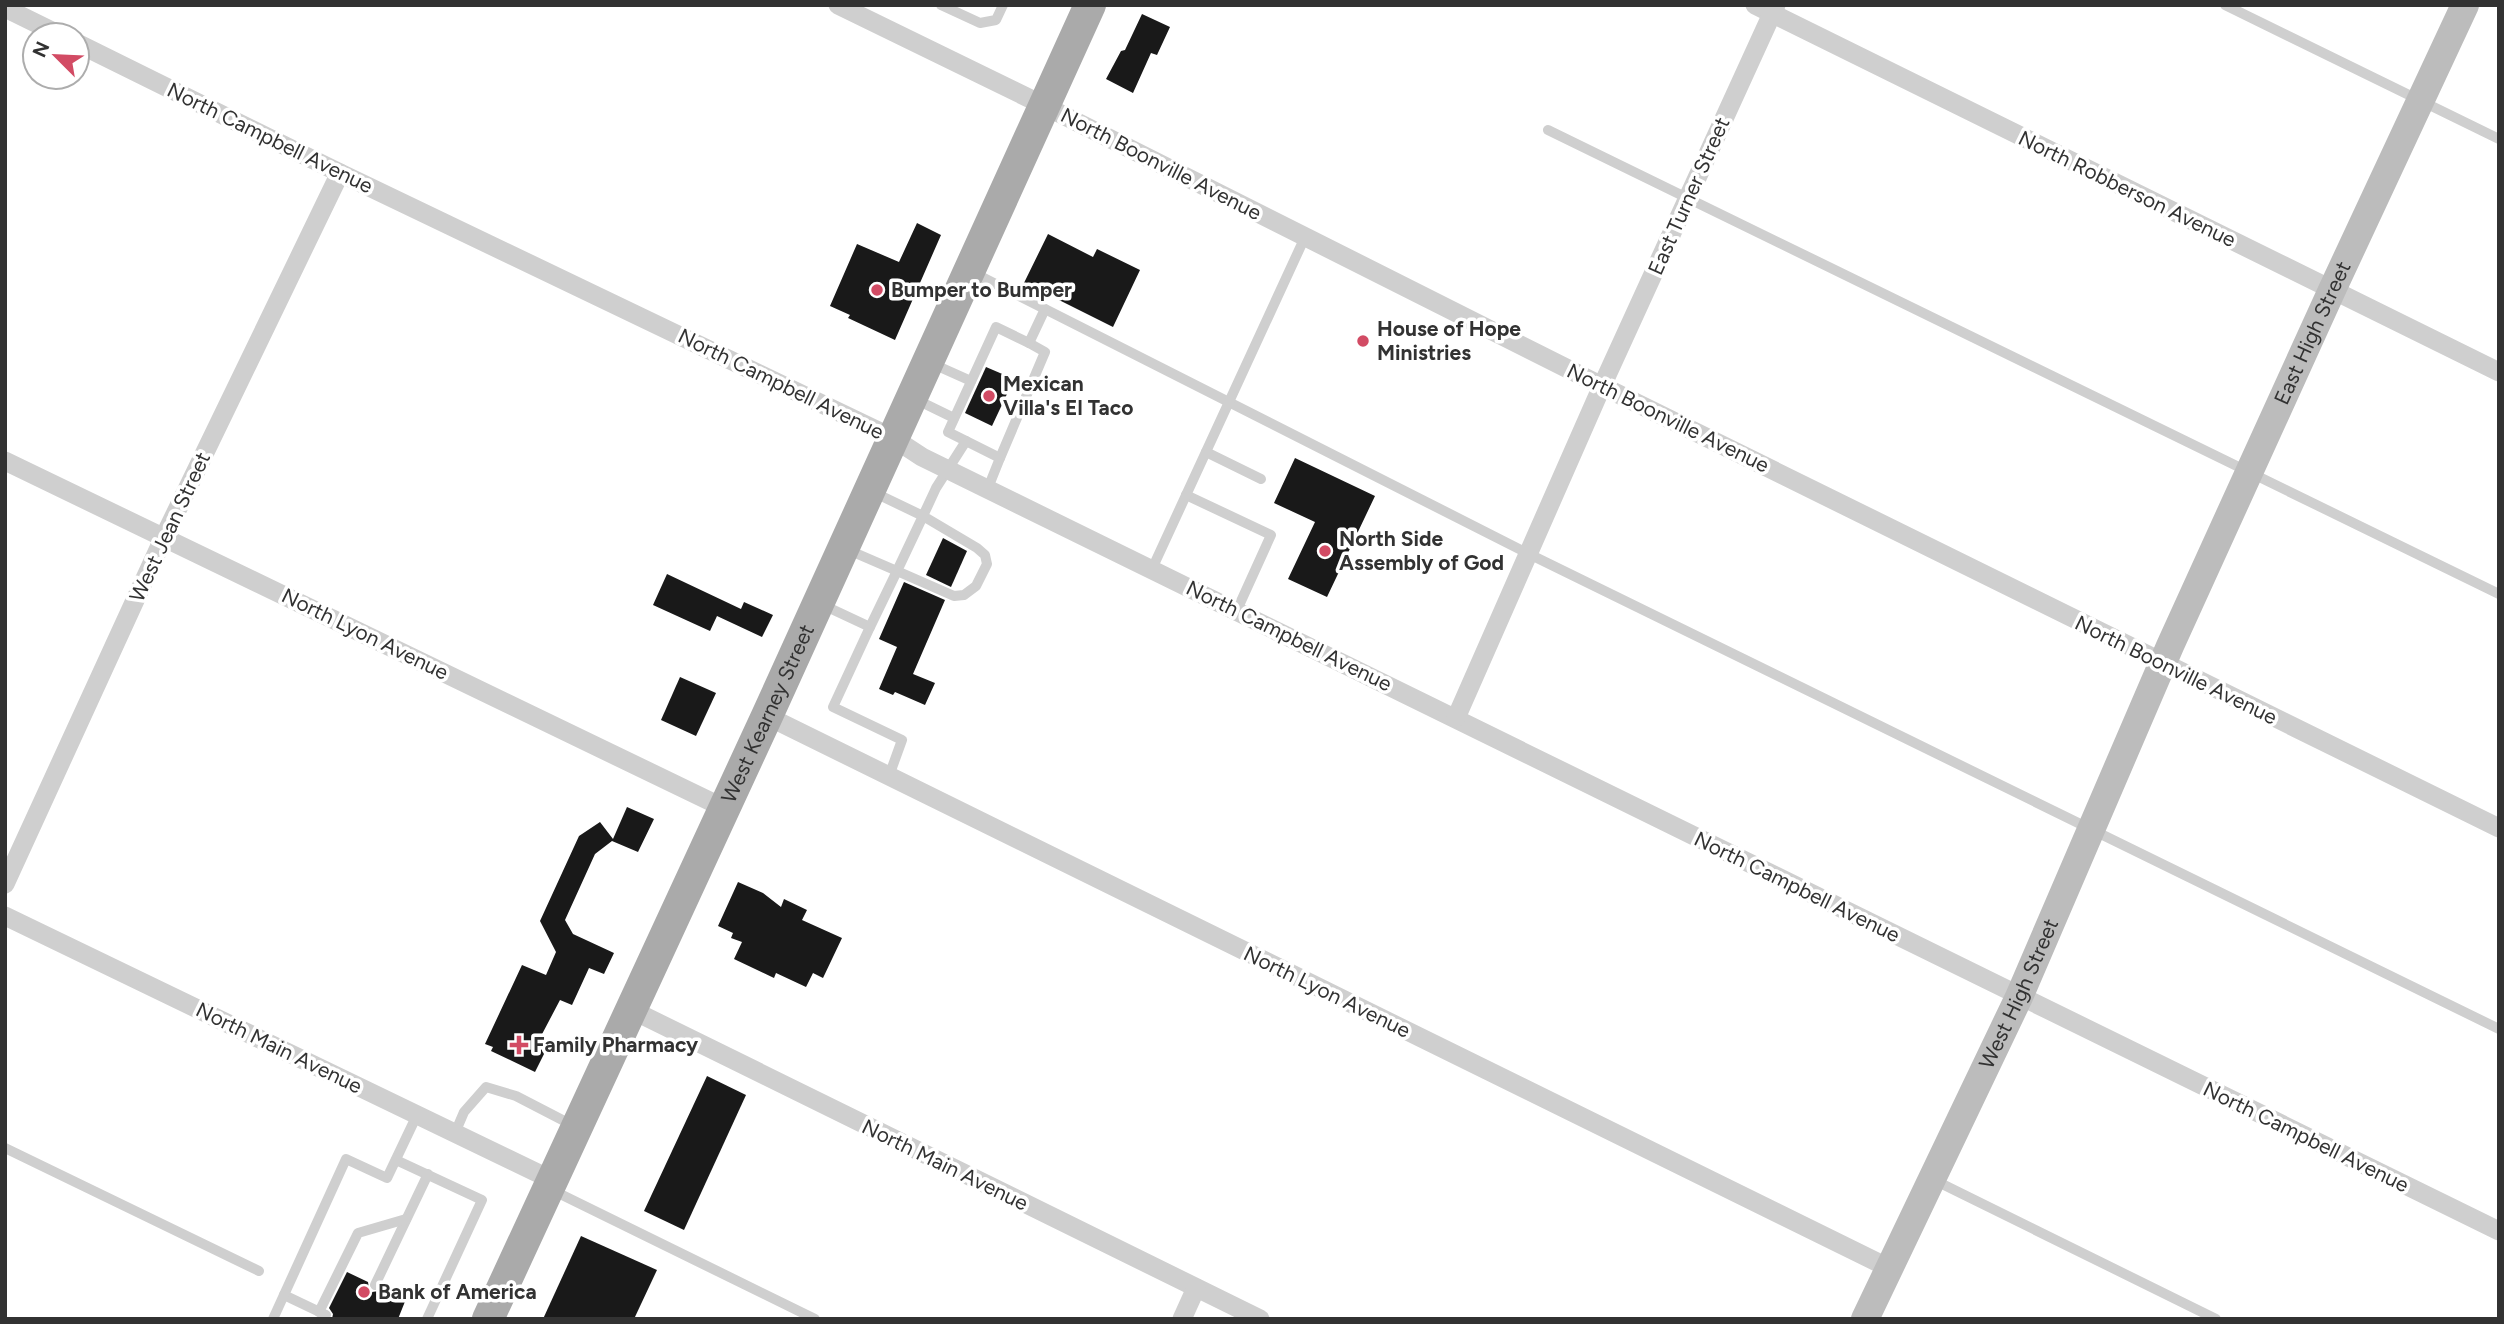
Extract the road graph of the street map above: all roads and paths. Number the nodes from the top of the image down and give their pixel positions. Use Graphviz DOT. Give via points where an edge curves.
graph roads {
  1 [pos="838,5"];
  2 [pos="941,5"];
  3 [pos="1003,5"];
  4 [pos="1090,5"];
  5 [pos="2225,5"];
  6 [pos="2465,5"];
  7 [pos="5,8"];
  8 [pos="1768,8"];
  9 [pos="31,21"];
  10 [pos="91,50"];
  11 [pos="2420,100"];
  12 [pos="1043,105"];
  13 [pos="1548,130"];
  14 [pos="2499,139"];
  15 [pos="340,173"];
  16 [pos="1689,197"];
  17 [pos="1305,237"];
  18 [pos="968,271"];
  19 [pos="2332,290"];
  20 [pos="1045,309"];
  21 [pos="1029,343"];
  22 [pos="927,362"];
  23 [pos="2499,372"];
  24 [pos="971,381"];
  25 [pos="1602,386"];
  26 [pos="911,397"];
  27 [pos="1228,402"];
  28 [pos="954,418"];
  29 [pos="893,438"];
  30 [pos="966,441"];
  31 [pos="1206,452"];
  32 [pos="1000,458"];
  33 [pos="5,461"];
  34 [pos="948,469"];
  35 [pos="2250,472"];
  36 [pos="1261,479"];
  37 [pos="988,488"];
  38 [pos="869,490"];
  39 [pos="1186,495"];
  40 [pos="923,516"];
  41 [pos="164,537"];
  42 [pos="843,548"];
  43 [pos="1529,554"];
  44 [pos="1152,569"];
  45 [pos="897,570"];
  46 [pos="2499,594"];
  47 [pos="818,603"];
  48 [pos="1237,610"];
  49 [pos="870,627"];
  50 [pos="2163,663"];
  51 [pos="767,716"];
  52 [pos="1456,718"];
  53 [pos="889,776"];
  54 [pos="724,808"];
  55 [pos="2091,828"];
  56 [pos="2499,828"];
  57 [pos="5,884"];
  58 [pos="5,916"];
  59 [pos="2019,997"];
  60 [pos="632,1010"];
  61 [pos="2499,1029"];
  62 [pos="417,1115"];
  63 [pos="577,1128"];
  64 [pos="455,1133"];
  65 [pos="5,1148"];
  66 [pos="396,1160"];
  67 [pos="428,1174"];
  68 [pos="1931,1178"];
  69 [pos="550,1184"];
  70 [pos="406,1219"];
  71 [pos="2499,1231"];
  72 [pos="1887,1268"];
  73 [pos="259,1271"];
  74 [pos="375,1285"];
  75 [pos="1196,1288"];
  76 [pos="284,1295"];
  77 [pos="273,1319"];
  78 [pos="427,1319"];
  79 [pos="488,1319"];
  80 [pos="815,1319"];
  81 [pos="1182,1319"];
  82 [pos="1259,1319"];
  83 [pos="1864,1319"];
  84 [pos="2216,1319"];
  1 -- 12 [label="street, North Boonville Avenue"];
  2 -- 3 [label="lane" via="980,23 996,20"];
  4 -- 12 [label="main road, West Kearney Street"];
  5 -- 11 [label="lane"];
  6 -- 11 [label="street, East High Street"];
  7 -- 9 [label="street"];
  8 -- 16 [label="street, East Turner Street"];
  8 -- 19 [label="street, North Robberson Avenue"];
  10 -- 15 [label="street, North Campbell Avenue"];
  11 -- 14 [label="lane"];
  11 -- 19 [label="street, East High Street"];
  12 -- 17 [label="street, North Boonville Avenue"];
  12 -- 18 [label="main road, West Kearney Street"];
  13 -- 16 [label="lane"];
  15 -- 29 [label="street, North Campbell Avenue"];
  15 -- 41 [label="street, West Jean Street"];
  16 -- 25 [label="street, East Turner Street"];
  16 -- 35 [label="lane"];
  17 -- 25 [label="street, North Boonville Avenue"];
  17 -- 27 [label="lane"];
  18 -- 20 [label="lane"];
  18 -- 22 [label="main road, West Kearney Street"];
  19 -- 23 [label="street, North Robberson Avenue"];
  19 -- 35 [label="street, East High Street"];
  20 -- 21 [label="lane"];
  20 -- 27 [label="lane"];
  21 -- 24 [label="lane" via="996,327"];
  21 -- 32 [label="lane" via="1045,352"];
  22 -- 24 [label="lane"];
  22 -- 26 [label="main road, West Kearney Street"];
  24 -- 28 [label="lane"];
  25 -- 43 [label="street, East Turner Street"];
  25 -- 50 [label="street, North Boonville Avenue"];
  26 -- 28 [label="lane"];
  26 -- 29 [label="main road, West Kearney Street"];
  27 -- 31 [label="lane"];
  27 -- 43 [label="lane"];
  28 -- 30 [label="lane" via="948,432"];
  29 -- 34 [label="street, North Campbell Avenue"];
  29 -- 38 [label="main road, West Kearney Street"];
  30 -- 32 [label="lane"];
  30 -- 34 [label="lane"];
  31 -- 36 [label="lane"];
  31 -- 39 [label="lane"];
  32 -- 37 [label="lane"];
  33 -- 41 [label="street, North Lyon Avenue"];
  34 -- 37 [label="street, North Campbell Avenue"];
  34 -- 40 [label="lane"];
  35 -- 46 [label="lane"];
  35 -- 50 [label="street, East High Street"];
  37 -- 44 [label="street, North Campbell Avenue"];
  38 -- 40 [label="lane"];
  38 -- 42 [label="main road, West Kearney Street"];
  39 -- 44 [label="lane"];
  39 -- 48 [label="lane" via="1271,535"];
  40 -- 45 [label="lane"];
  40 -- 45 [label="lane" via="977,548 987,564 976,586 964,596 954,596"];
  41 -- 54 [label="street, North Lyon Avenue"];
  41 -- 57 [label="street, West Jean Street"];
  42 -- 45 [label="lane"];
  42 -- 47 [label="main road, West Kearney Street"];
  43 -- 52 [label="street, East Turner Street"];
  43 -- 55 [label="lane"];
  44 -- 48 [label="street, North Campbell Avenue"];
  45 -- 49 [label="lane"];
  47 -- 49 [label="lane"];
  47 -- 51 [label="main road, West Kearney Street"];
  48 -- 52 [label="street, North Campbell Avenue"];
  49 -- 53 [label="lane" via="833,707 902,740"];
  50 -- 55 [label="street, West High Street"];
  50 -- 56 [label="street, North Boonville Avenue"];
  51 -- 53 [label="street, North Lyon Avenue"];
  51 -- 54 [label="main road, West Kearney Street"];
  52 -- 59 [label="street, North Campbell Avenue"];
  53 -- 72 [label="street, North Lyon Avenue"];
  54 -- 60 [label="main road, West Kearney Street"];
  55 -- 59 [label="street, West High Street"];
  55 -- 61 [label="lane"];
  58 -- 62 [label="street, North Main Avenue"];
  59 -- 68 [label="street, West High Street"];
  59 -- 71 [label="street, North Campbell Avenue"];
  60 -- 63 [label="main road, West Kearney Street"];
  60 -- 75 [label="street, North Main Avenue"];
  62 -- 64 [label="street, North Main Avenue"];
  62 -- 66 [label="lane"];
  63 -- 64 [label="lane" via="485,1087 464,1112"];
  63 -- 69 [label="main road, West Kearney Street"];
  64 -- 69 [label="street, North Main Avenue"];
  65 -- 73 [label="lane"];
  66 -- 67 [label="lane"];
  66 -- 76 [label="lane" via="387,1178 346,1158"];
  67 -- 70 [label="lane"];
  67 -- 78 [label="lane" via="482,1200"];
  68 -- 72 [label="street, West High Street"];
  68 -- 84 [label="lane"];
  69 -- 79 [label="main road, West Kearney Street"];
  69 -- 80 [label="lane"];
  70 -- 74 [label="lane"];
  70 -- 76 [label="lane" via="358,1233 323,1313"];
  72 -- 83 [label="street, West High Street"];
  75 -- 81 [label="street"];
  75 -- 82 [label="street, North Main Avenue"];
  76 -- 77 [label="lane"];
}
